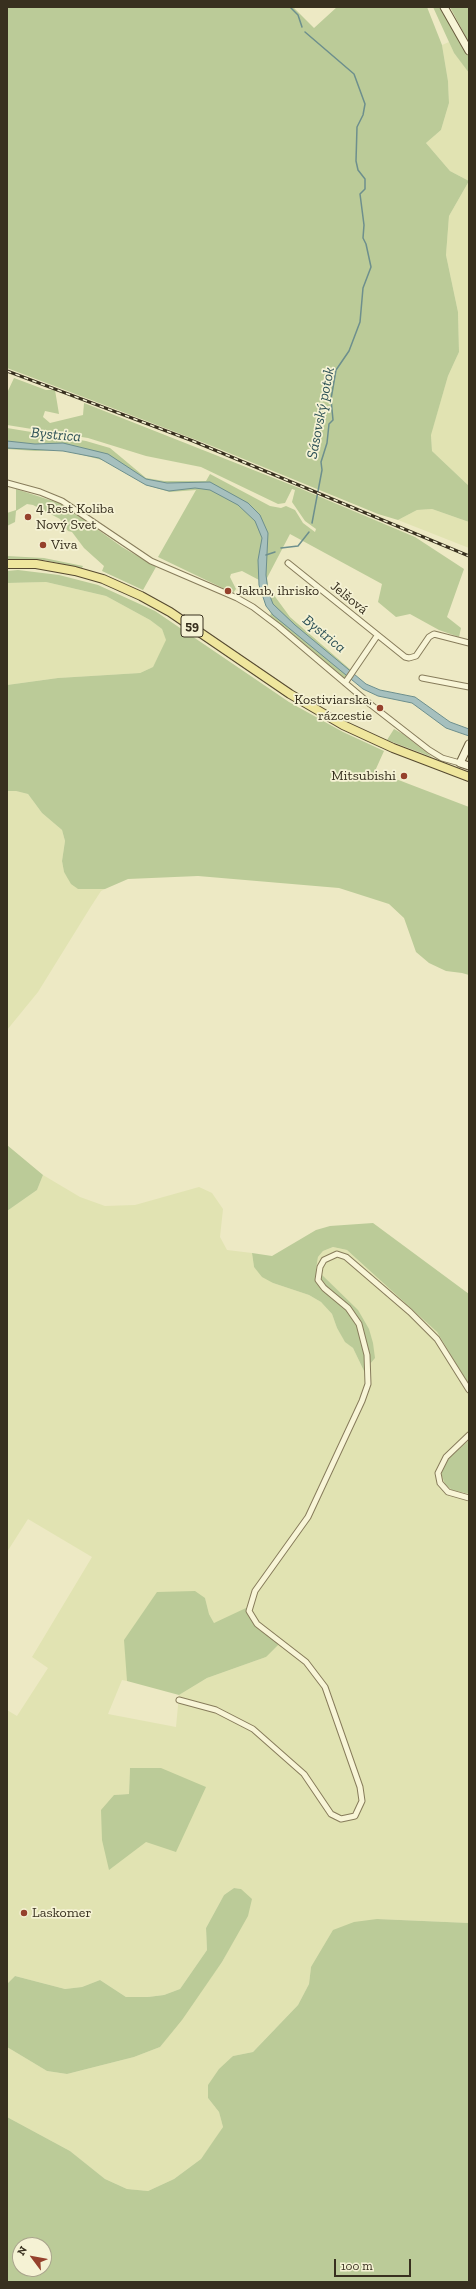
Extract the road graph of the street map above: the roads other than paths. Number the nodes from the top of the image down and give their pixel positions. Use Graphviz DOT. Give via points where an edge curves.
graph roads {
  1 [pos="444,7"];
  2 [pos="469,51"];
  3 [pos="7,483"];
  4 [pos="288,563"];
  5 [pos="7,564"];
  6 [pos="377,636"];
  7 [pos="469,643"];
  8 [pos="422,678"];
  9 [pos="347,681"];
  10 [pos="469,687"];
  11 [pos="469,744"];
  12 [pos="460,763"];
  13 [pos="469,766"];
  14 [pos="469,777"];
  15 [pos="469,1390"];
  16 [pos="469,1435"];
  17 [pos="469,1498"];
  18 [pos="179,1700"];
  1 -- 2 [label="street"];
  3 -- 9 [label="street" via="62,501 151,561 253,607"];
  4 -- 6 [label="street, Jelšová"];
  5 -- 14 [label="main road, 59" via="42,565 75,571 103,579 136,594 170,612 290,694 343,725 393,748"];
  6 -- 7 [label="street, Jelšová" via="409,658 416,656 434,634"];
  6 -- 9 [label="street"];
  8 -- 10 [label="street" via="454,682"];
  9 -- 12 [label="street" via="436,755"];
  11 -- 12 [label="street"];
  12 -- 13 [label="street"];
  15 -- 18 [label="street" via="437,1339 410,1312 346,1256 337,1254 324,1260 318,1280 348,1308 359,1324 367,1355 368,1384 314,1506 295,1538 255,1591 249,1611 257,1624 306,1662 324,1687 360,1787 362,1801 355,1816 341,1819 331,1814 304,1774 253,1729 216,1710"];
  16 -- 17 [label="street" via="446,1457 438,1473 440,1483 448,1492"];
}
